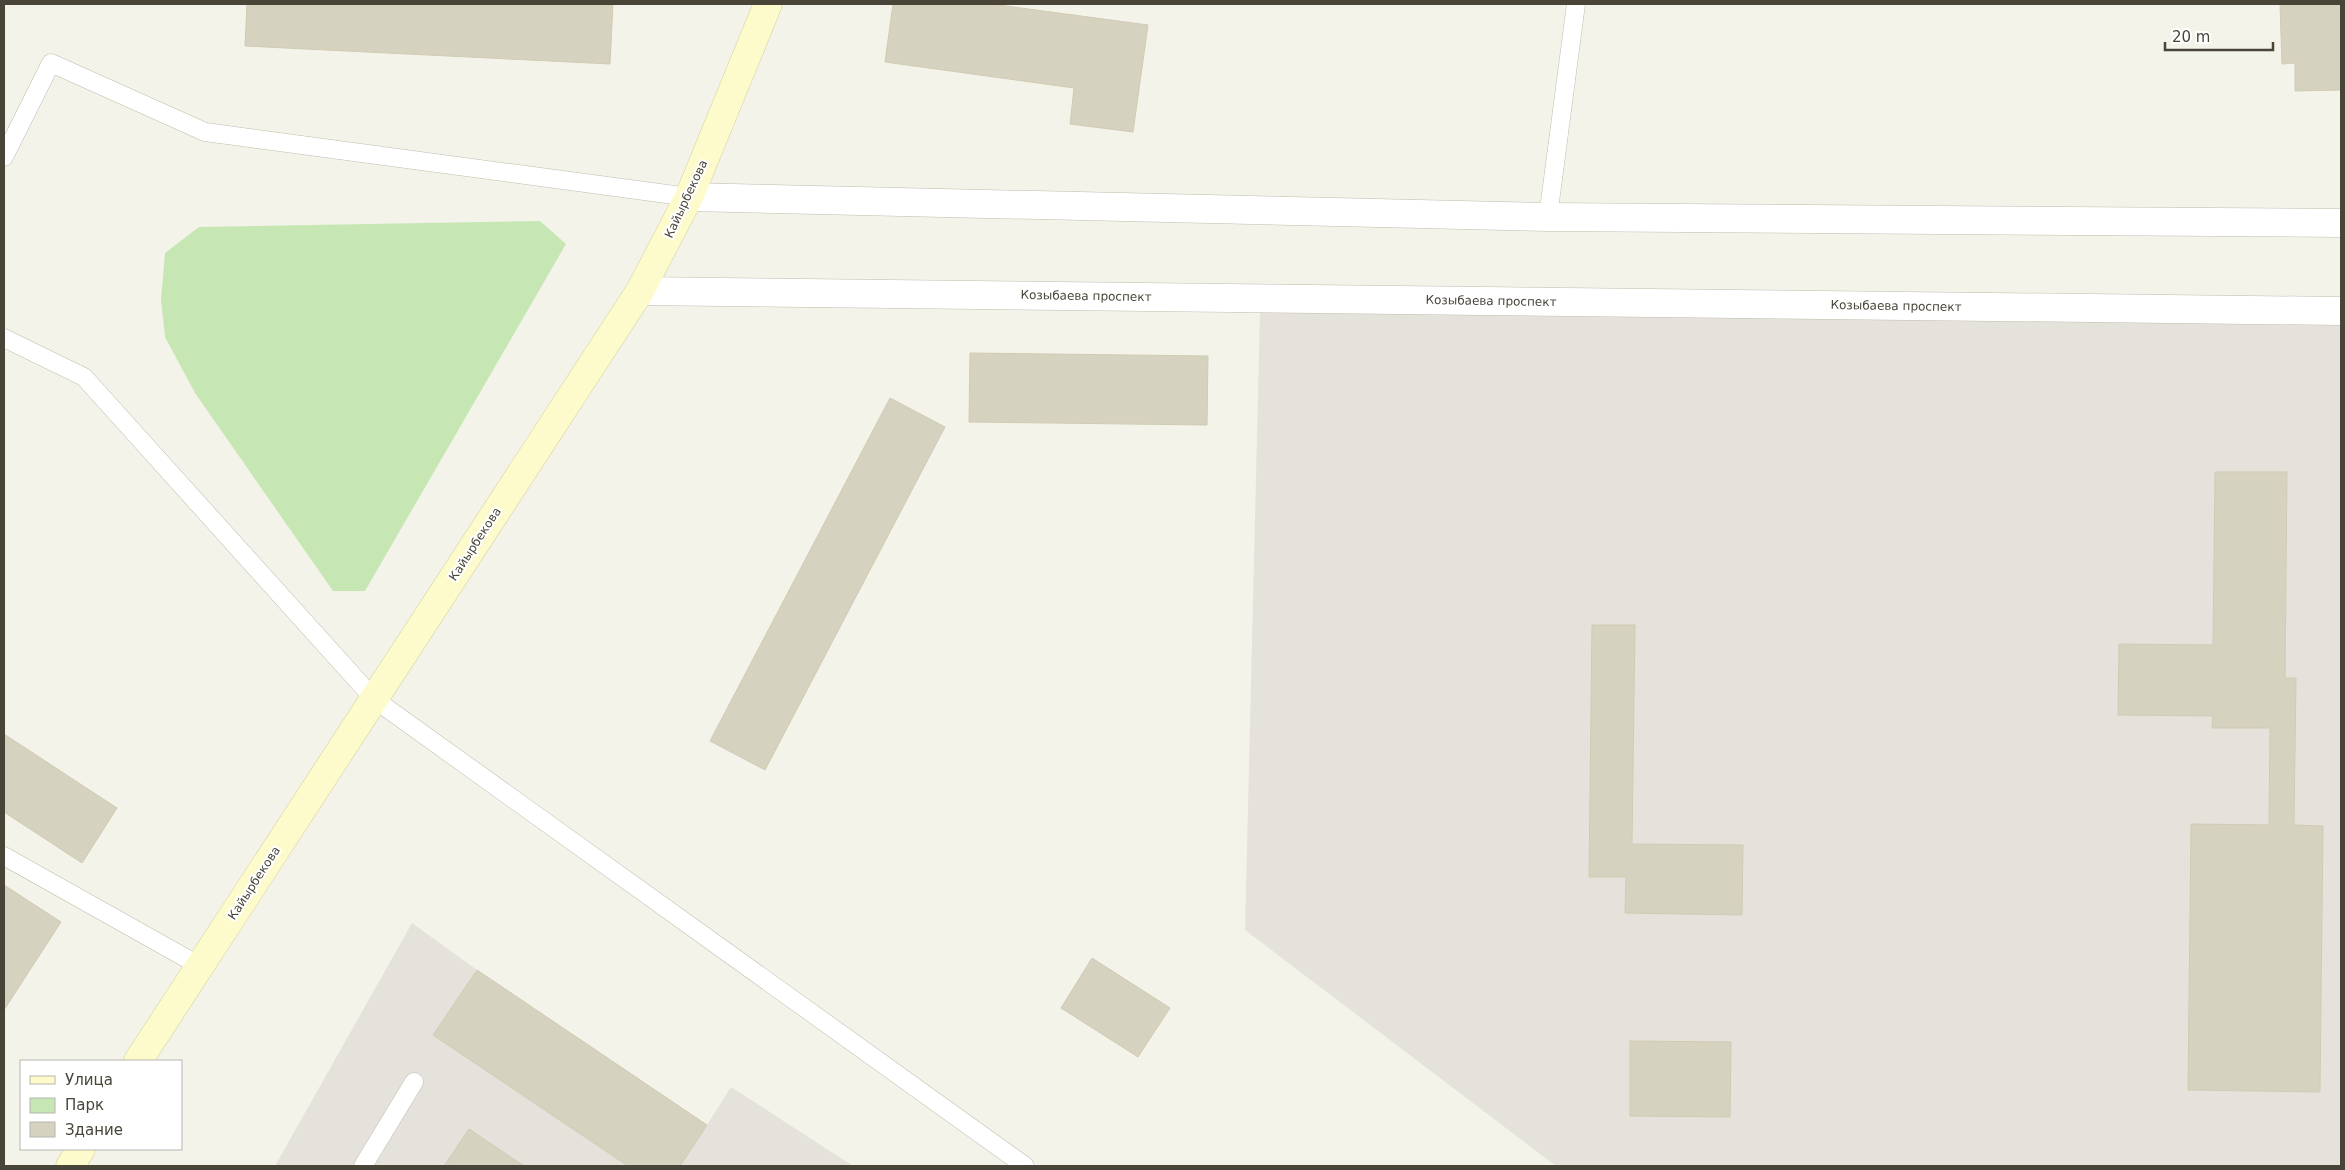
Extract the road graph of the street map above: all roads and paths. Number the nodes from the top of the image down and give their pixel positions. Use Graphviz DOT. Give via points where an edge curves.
graph roads {
  1 [pos="768,4"];
  2 [pos="1576,4"];
  3 [pos="4,157"];
  4 [pos="689,197"];
  5 [pos="1548,217"];
  6 [pos="2341,223"];
  7 [pos="640,291"];
  8 [pos="2341,311"];
  9 [pos="4,338"];
  10 [pos="374,699"];
  11 [pos="4,856"];
  12 [pos="200,966"];
  13 [pos="139,1060"];
  14 [pos="414,1082"];
  15 [pos="81,1150"];
  16 [pos="70,1166"];
  17 [pos="364,1166"];
  18 [pos="1025,1166"];
  1 -- 4 [label="main road, Кайырбекова"];
  2 -- 5 [label="lane"];
  3 -- 4 [label="lane" via="51,63 205,132"];
  4 -- 5 [label="street"];
  4 -- 7 [label="main road, Кайырбекова"];
  5 -- 6 [label="street"];
  7 -- 8 [label="street, Козыбаева проспект"];
  7 -- 10 [label="main road, Кайырбекова"];
  9 -- 10 [label="lane" via="84,377"];
  10 -- 12 [label="main road, Кайырбекова"];
  10 -- 18 [label="lane"];
  11 -- 12 [label="lane"];
  12 -- 13 [label="main road, Кайырбекова"];
  14 -- 17 [label="lane"];
  15 -- 16 [label="main road"];
}
